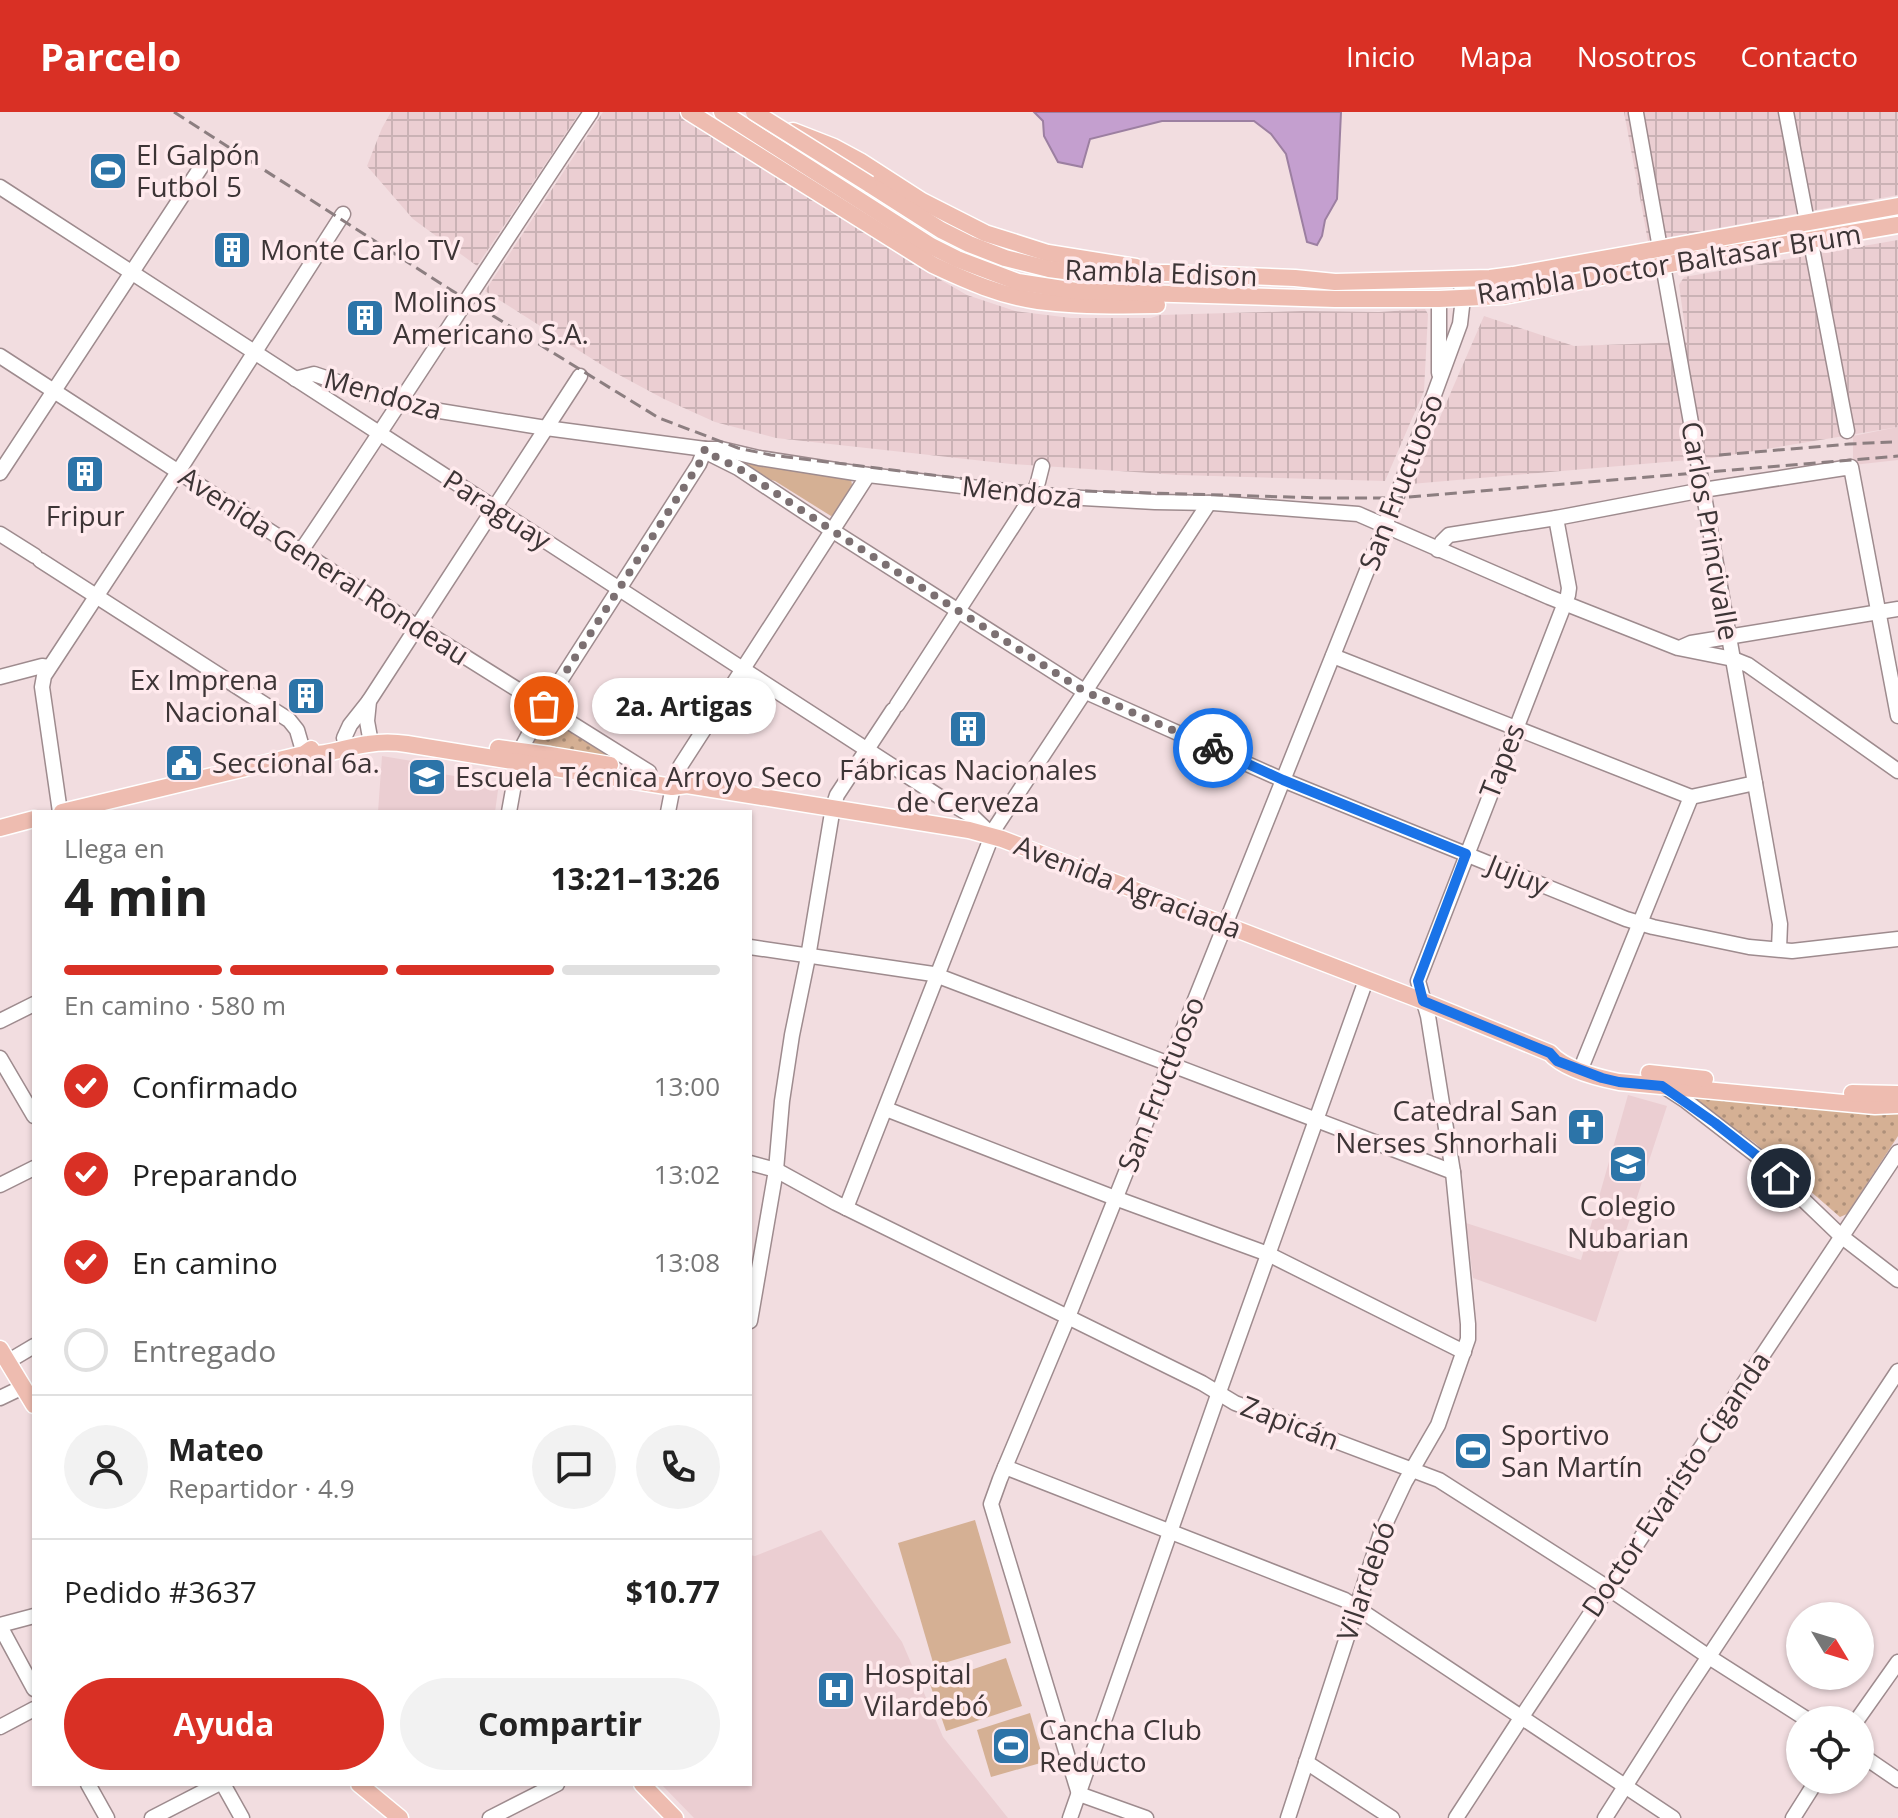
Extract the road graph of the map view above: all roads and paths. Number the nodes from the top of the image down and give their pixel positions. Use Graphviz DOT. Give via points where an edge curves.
graph roads {
  1 [pos="591,112"];
  2 [pos="689,112"];
  3 [pos="722,112"];
  4 [pos="754,112"];
  5 [pos="1786,112"];
  6 [pos="1636,113"];
  7 [pos="205,161"];
  8 [pos="864,191"];
  9 [pos="2,193"];
  10 [pos="1898,206"];
  11 [pos="343,214"];
  12 [pos="1807,222"];
  13 [pos="1898,225"];
  14 [pos="1810,241"];
  15 [pos="1662,257"];
  16 [pos="131,272"];
  17 [pos="1168,273"];
  18 [pos="1513,275"];
  19 [pos="1460,279"];
  20 [pos="1208,295"];
  21 [pos="1463,298"];
  22 [pos="1439,299"];
  23 [pos="255,353"];
  24 [pos="0,356"];
  25 [pos="580,376"];
  26 [pos="295,379"];
  27 [pos="1439,382"];
  28 [pos="55,391"];
  29 [pos="400,403"];
  30 [pos="546,428"];
  31 [pos="1847,431"];
  32 [pos="380,434"];
  33 [pos="705,449"];
  34 [pos="1042,466"];
  35 [pos="178,472"];
  36 [pos="0,473"];
  37 [pos="868,475"];
  38 [pos="1703,490"];
  39 [pos="1033,495"];
  40 [pos="1209,503"];
  41 [pos="494,508"];
  42 [pos="1556,518"];
  43 [pos="1385,527"];
  44 [pos="833,531"];
  45 [pos="0,534"];
  46 [pos="1438,550"];
  47 [pos="301,551"];
  48 [pos="619,589"];
  49 [pos="97,595"];
  50 [pos="1565,603"];
  51 [pos="1898,609"];
  52 [pos="958,611"];
  53 [pos="1879,612"];
  54 [pos="416,626"];
  55 [pos="1729,637"];
  56 [pos="1678,648"];
  57 [pos="1333,656"];
  58 [pos="1733,659"];
  59 [pos="49,667"];
  60 [pos="743,669"];
  61 [pos="0,677"];
  62 [pos="1084,691"];
  63 [pos="369,701"];
  64 [pos="544,706"];
  65 [pos="1898,716"];
  66 [pos="1515,728"];
  67 [pos="344,738"];
  68 [pos="370,738"];
  69 [pos="867,750"];
  70 [pos="304,754"];
  71 [pos="518,756"];
  72 [pos="1894,765"];
  73 [pos="649,772"];
  74 [pos="1283,780"];
  75 [pos="678,783"];
  76 [pos="1755,783"];
  77 [pos="1691,797"];
  78 [pos="833,807"];
  79 [pos="61,810"];
  80 [pos="69,810"];
  81 [pos="509,810"];
  82 [pos="669,810"];
  83 [pos="32,820"];
  84 [pos="0,828"];
  85 [pos="992,835"];
  86 [pos="1466,854"];
  87 [pos="1639,923"];
  88 [pos="1225,925"];
  89 [pos="1898,939"];
  90 [pos="752,947"];
  91 [pos="1779,949"];
  92 [pos="808,957"];
  93 [pos="938,976"];
  94 [pos="1366,980"];
  95 [pos="1423,1001"];
  96 [pos="32,1005"];
  97 [pos="0,1021"];
  98 [pos="1550,1053"];
  99 [pos="0,1058"];
  100 [pos="1584,1061"];
  101 [pos="1169,1065"];
  102 [pos="1662,1086"];
  103 [pos="1898,1094"];
  104 [pos="1898,1105"];
  105 [pos="886,1109"];
  106 [pos="32,1113"];
  107 [pos="1316,1121"];
  108 [pos="1898,1152"];
  109 [pos="752,1164"];
  110 [pos="32,1169"];
  111 [pos="776,1170"];
  112 [pos="1453,1172"];
  113 [pos="0,1185"];
  114 [pos="1115,1198"];
  115 [pos="846,1208"];
  116 [pos="1841,1236"];
  117 [pos="1268,1254"];
  118 [pos="1898,1280"];
  119 [pos="752,1309"];
  120 [pos="1068,1317"];
  121 [pos="32,1347"];
  122 [pos="1464,1352"];
  123 [pos="4,1355"];
  124 [pos="1898,1371"];
  125 [pos="23,1387"];
  126 [pos="1219,1392"];
  127 [pos="0,1398"];
  128 [pos="32,1402"];
  129 [pos="1005,1467"];
  130 [pos="1412,1469"];
  131 [pos="1171,1531"];
  132 [pos="1608,1588"];
  133 [pos="1357,1607"];
  134 [pos="32,1617"];
  135 [pos="0,1625"];
  136 [pos="1709,1657"];
  137 [pos="1898,1662"];
  138 [pos="32,1685"];
  139 [pos="1786,1706"];
  140 [pos="1867,1706"];
  141 [pos="32,1710"];
  142 [pos="1521,1718"];
  143 [pos="0,1727"];
  144 [pos="1306,1762"];
  145 [pos="1874,1764"];
  146 [pos="1898,1780"];
  147 [pos="89,1786"];
  148 [pos="216,1786"];
  149 [pos="221,1786"];
  150 [pos="361,1786"];
  151 [pos="553,1786"];
  152 [pos="644,1786"];
  153 [pos="1625,1787"];
  154 [pos="1079,1794"];
  155 [pos="1810,1794"];
  156 [pos="1800,1816"];
  157 [pos="107,1818"];
  158 [pos="152,1818"];
  159 [pos="242,1818"];
  160 [pos="400,1818"];
  161 [pos="490,1818"];
  162 [pos="675,1818"];
  163 [pos="1070,1818"];
  164 [pos="1146,1818"];
  165 [pos="1288,1818"];
  166 [pos="1392,1818"];
  167 [pos="1456,1818"];
  168 [pos="1605,1818"];
  169 [pos="1673,1818"];
  1 -- 29 [label="street"];
  2 -- 20 [label="main road" via="933,265 971,283 1038,301 1112,306 1183,304"];
  3 -- 8 [label="main road, Rambla Edison"];
  4 -- 8 [label="main road, Rambla Edison, bridge"];
  4 -- 17 [label="main road" via="834,147 985,233 1048,253"];
  5 -- 12 [label="street"];
  6 -- 15 [label="street, Carlos Princivalle"];
  7 -- 16 [label="street"];
  8 -- 17 [label="main road, Rambla Edison" via="969,244 1018,261 1079,273"];
  8 -- 20 [label="main road, Rambla Edison" via="931,246 1018,282 1076,291"];
  9 -- 16 [label="street, Paraguay"];
  10 -- 12 [label="main road, Rambla Doctor Baltasar Brum"];
  11 -- 23 [label="street"];
  12 -- 14 [label="street"];
  12 -- 15 [label="main road, Rambla Doctor Baltasar Brum"];
  13 -- 14 [label="main road, Rambla Doctor Baltasar Brum"];
  14 -- 15 [label="main road, Rambla Doctor Baltasar Brum"];
  14 -- 31 [label="street"];
  15 -- 18 [label="main road, Rambla Doctor Baltasar Brum" via="1567,264"];
  15 -- 21 [label="main road, Rambla Doctor Baltasar Brum" via="1504,296"];
  15 -- 38 [label="street, Carlos Princivalle"];
  16 -- 23 [label="street, Paraguay"];
  16 -- 28 [label="street"];
  17 -- 19 [label="main road, Rambla Edison" via="1335,282"];
  18 -- 19 [label="main road, Rambla Edison"];
  19 -- 21 [label="street, San Fructuoso"];
  20 -- 22 [label="main road, Rambla Edison"];
  21 -- 22 [label="main road, Rambla Doctor Baltasar Brum"];
  21 -- 27 [label="street, San Fructuoso" via="1460,324"];
  22 -- 27 [label="street, San Fructuoso"];
  23 -- 26 [label="street, Paraguay"];
  23 -- 35 [label="street"];
  24 -- 28 [label="street, Avenida General Rondeau"];
  25 -- 30 [label="street"];
  26 -- 29 [label="street, Mendoza" via="314,374"];
  26 -- 32 [label="street, Paraguay"];
  27 -- 43 [label="street, San Fructuoso"];
  28 -- 35 [label="street, Avenida General Rondeau"];
  28 -- 36 [label="street"];
  29 -- 30 [label="street, Mendoza"];
  29 -- 32 [label="street"];
  30 -- 33 [label="street, Mendoza"];
  30 -- 41 [label="street"];
  32 -- 41 [label="street, Paraguay"];
  32 -- 47 [label="street"];
  33 -- 37 [label="street, Mendoza"];
  33 -- 44 [label="street, Jujuy"];
  33 -- 48 [label="street"];
  34 -- 39 [label="street"];
  35 -- 47 [label="street, Avenida General Rondeau"];
  35 -- 49 [label="street"];
  37 -- 39 [label="street, Mendoza"];
  37 -- 44 [label="street"];
  38 -- 42 [label="street"];
  38 -- 53 [label="street" via="1851,467"];
  38 -- 55 [label="street, Carlos Princivalle"];
  39 -- 40 [label="street, Mendoza"];
  39 -- 52 [label="street"];
  40 -- 43 [label="street, Mendoza" via="1345,512"];
  40 -- 62 [label="street"];
  41 -- 48 [label="street, Paraguay"];
  41 -- 54 [label="street"];
  42 -- 46 [label="street" via="1449,535"];
  42 -- 50 [label="street, Tapes" via="1569,588"];
  43 -- 46 [label="street, Mendoza"];
  43 -- 57 [label="street, San Fructuoso"];
  44 -- 52 [label="street, Jujuy"];
  44 -- 60 [label="street"];
  45 -- 49 [label="street"];
  46 -- 50 [label="street, Mendoza"];
  47 -- 54 [label="street, Avenida General Rondeau"];
  48 -- 60 [label="street, Paraguay"];
  48 -- 64 [label="street"];
  49 -- 59 [label="street"];
  49 -- 70 [label="street" via="289,720"];
  50 -- 56 [label="street, Mendoza"];
  50 -- 66 [label="street, Tapes"];
  51 -- 53 [label="street"];
  52 -- 62 [label="street, Jujuy"];
  52 -- 69 [label="street"];
  53 -- 55 [label="street"];
  53 -- 65 [label="street"];
  54 -- 63 [label="street"];
  54 -- 64 [label="street, Avenida General Rondeau"];
  55 -- 56 [label="street"];
  55 -- 58 [label="street, Carlos Princivalle"];
  56 -- 58 [label="street, Mendoza"];
  57 -- 66 [label="street"];
  57 -- 74 [label="street, San Fructuoso"];
  58 -- 72 [label="street, Mendoza"];
  58 -- 76 [label="street, Carlos Princivalle"];
  59 -- 61 [label="street"];
  59 -- 79 [label="street" via="42,687"];
  60 -- 69 [label="street, Paraguay"];
  60 -- 75 [label="street"];
  62 -- 74 [label="street, Jujuy"];
  62 -- 85 [label="street"];
  63 -- 67 [label="street"];
  63 -- 68 [label="street"];
  64 -- 71 [label="street"];
  64 -- 73 [label="street, Avenida General Rondeau"];
  66 -- 77 [label="street"];
  66 -- 86 [label="street, Tapes"];
  67 -- 68 [label="main road, Avenida Agraciada"];
  67 -- 70 [label="main road, Avenida Agraciada"];
  68 -- 70 [label="main road, Avenida Agraciada" via="321,755"];
  68 -- 71 [label="main road, Avenida Agraciada"];
  69 -- 78 [label="street"];
  69 -- 85 [label="street, Paraguay" via="972,816"];
  70 -- 80 [label="main road, Avenida Agraciada"];
  71 -- 73 [label="main road, Avenida Agraciada"];
  71 -- 75 [label="main road, Avenida Agraciada"];
  71 -- 81 [label="street"];
  73 -- 75 [label="main road, Avenida Agraciada"];
  74 -- 86 [label="street, Jujuy"];
  74 -- 88 [label="street, San Fructuoso"];
  75 -- 78 [label="main road, Avenida Agraciada"];
  75 -- 82 [label="street"];
  76 -- 77 [label="street"];
  76 -- 91 [label="street, Carlos Princivalle" via="1780,924"];
  77 -- 87 [label="street"];
  78 -- 85 [label="main road, Avenida Agraciada"];
  78 -- 92 [label="street"];
  83 -- 84 [label="main road"];
  85 -- 88 [label="main road, Avenida Agraciada"];
  85 -- 93 [label="street"];
  86 -- 87 [label="street, Jujuy"];
  86 -- 95 [label="street, Tapes" via="1418,981"];
  87 -- 91 [label="street, Jujuy"];
  87 -- 100 [label="street"];
  88 -- 94 [label="main road, Avenida Agraciada"];
  88 -- 101 [label="street, San Fructuoso"];
  89 -- 91 [label="street, Jujuy"];
  90 -- 92 [label="street"];
  92 -- 93 [label="street"];
  92 -- 111 [label="street" via="782,1101"];
  93 -- 101 [label="street"];
  93 -- 105 [label="street"];
  94 -- 95 [label="main road, Avenida Agraciada"];
  94 -- 107 [label="street"];
  95 -- 98 [label="main road, Avenida Agraciada"];
  95 -- 112 [label="street, Tapes"];
  96 -- 97 [label="street"];
  98 -- 100 [label="main road, Avenida Agraciada"];
  98 -- 102 [label="main road, Avenida Agraciada" via="1557,1061 1602,1078"];
  99 -- 106 [label="street"];
  100 -- 103 [label="main road, Avenida Agraciada" via="1615,1071"];
  101 -- 107 [label="street"];
  101 -- 114 [label="street, San Fructuoso"];
  102 -- 104 [label="main road, Avenida Agraciada"];
  102 -- 116 [label="street" via="1761,1159"];
  105 -- 114 [label="street"];
  105 -- 115 [label="street"];
  107 -- 112 [label="street"];
  107 -- 117 [label="street"];
  108 -- 116 [label="street, Doctor Evaristo Ciganda"];
  109 -- 111 [label="street, Zapicán"];
  110 -- 113 [label="street"];
  111 -- 115 [label="street, Zapicán"];
  111 -- 119 [label="street"];
  112 -- 122 [label="street, Vilardebó" via="1468,1324"];
  114 -- 117 [label="street"];
  114 -- 120 [label="street, San Fructuoso"];
  115 -- 120 [label="street, Zapicán"];
  116 -- 118 [label="street"];
  116 -- 132 [label="street, Doctor Evaristo Ciganda"];
  117 -- 122 [label="street"];
  117 -- 126 [label="street"];
  120 -- 126 [label="street, Zapicán"];
  120 -- 129 [label="street, San Fructuoso"];
  121 -- 123 [label="street"];
  122 -- 130 [label="street, Vilardebó" via="1438,1425"];
  123 -- 125 [label="main road"];
  124 -- 136 [label="street"];
  125 -- 127 [label="street"];
  125 -- 128 [label="main road"];
  126 -- 130 [label="street, Zapicán" via="1235,1403"];
  126 -- 131 [label="street"];
  129 -- 131 [label="street"];
  129 -- 154 [label="street, San Fructuoso" via="991,1504"];
  130 -- 132 [label="street, Zapicán" via="1439,1480"];
  130 -- 133 [label="street, Vilardebó" via="1389,1514"];
  131 -- 133 [label="street"];
  131 -- 154 [label="street"];
  132 -- 136 [label="street, Zapicán"];
  132 -- 142 [label="street, Doctor Evaristo Ciganda"];
  133 -- 142 [label="street"];
  133 -- 144 [label="street, Vilardebó"];
  134 -- 135 [label="street"];
  135 -- 138 [label="street"];
  136 -- 139 [label="street, Zapicán"];
  136 -- 153 [label="street"];
  137 -- 140 [label="street"];
  141 -- 143 [label="street"];
  142 -- 153 [label="street"];
  142 -- 167 [label="street, Doctor Evaristo Ciganda"];
  144 -- 165 [label="street, Vilardebó"];
  144 -- 166 [label="street"];
  145 -- 146 [label="street"];
  147 -- 157 [label="street"];
  148 -- 158 [label="street"];
  149 -- 159 [label="street"];
  150 -- 160 [label="main road"];
  151 -- 161 [label="street"];
  152 -- 162 [label="main road"];
  153 -- 168 [label="street"];
  153 -- 169 [label="street"];
  154 -- 163 [label="street"];
  154 -- 164 [label="street"];
  155 -- 156 [label="street"];
}
